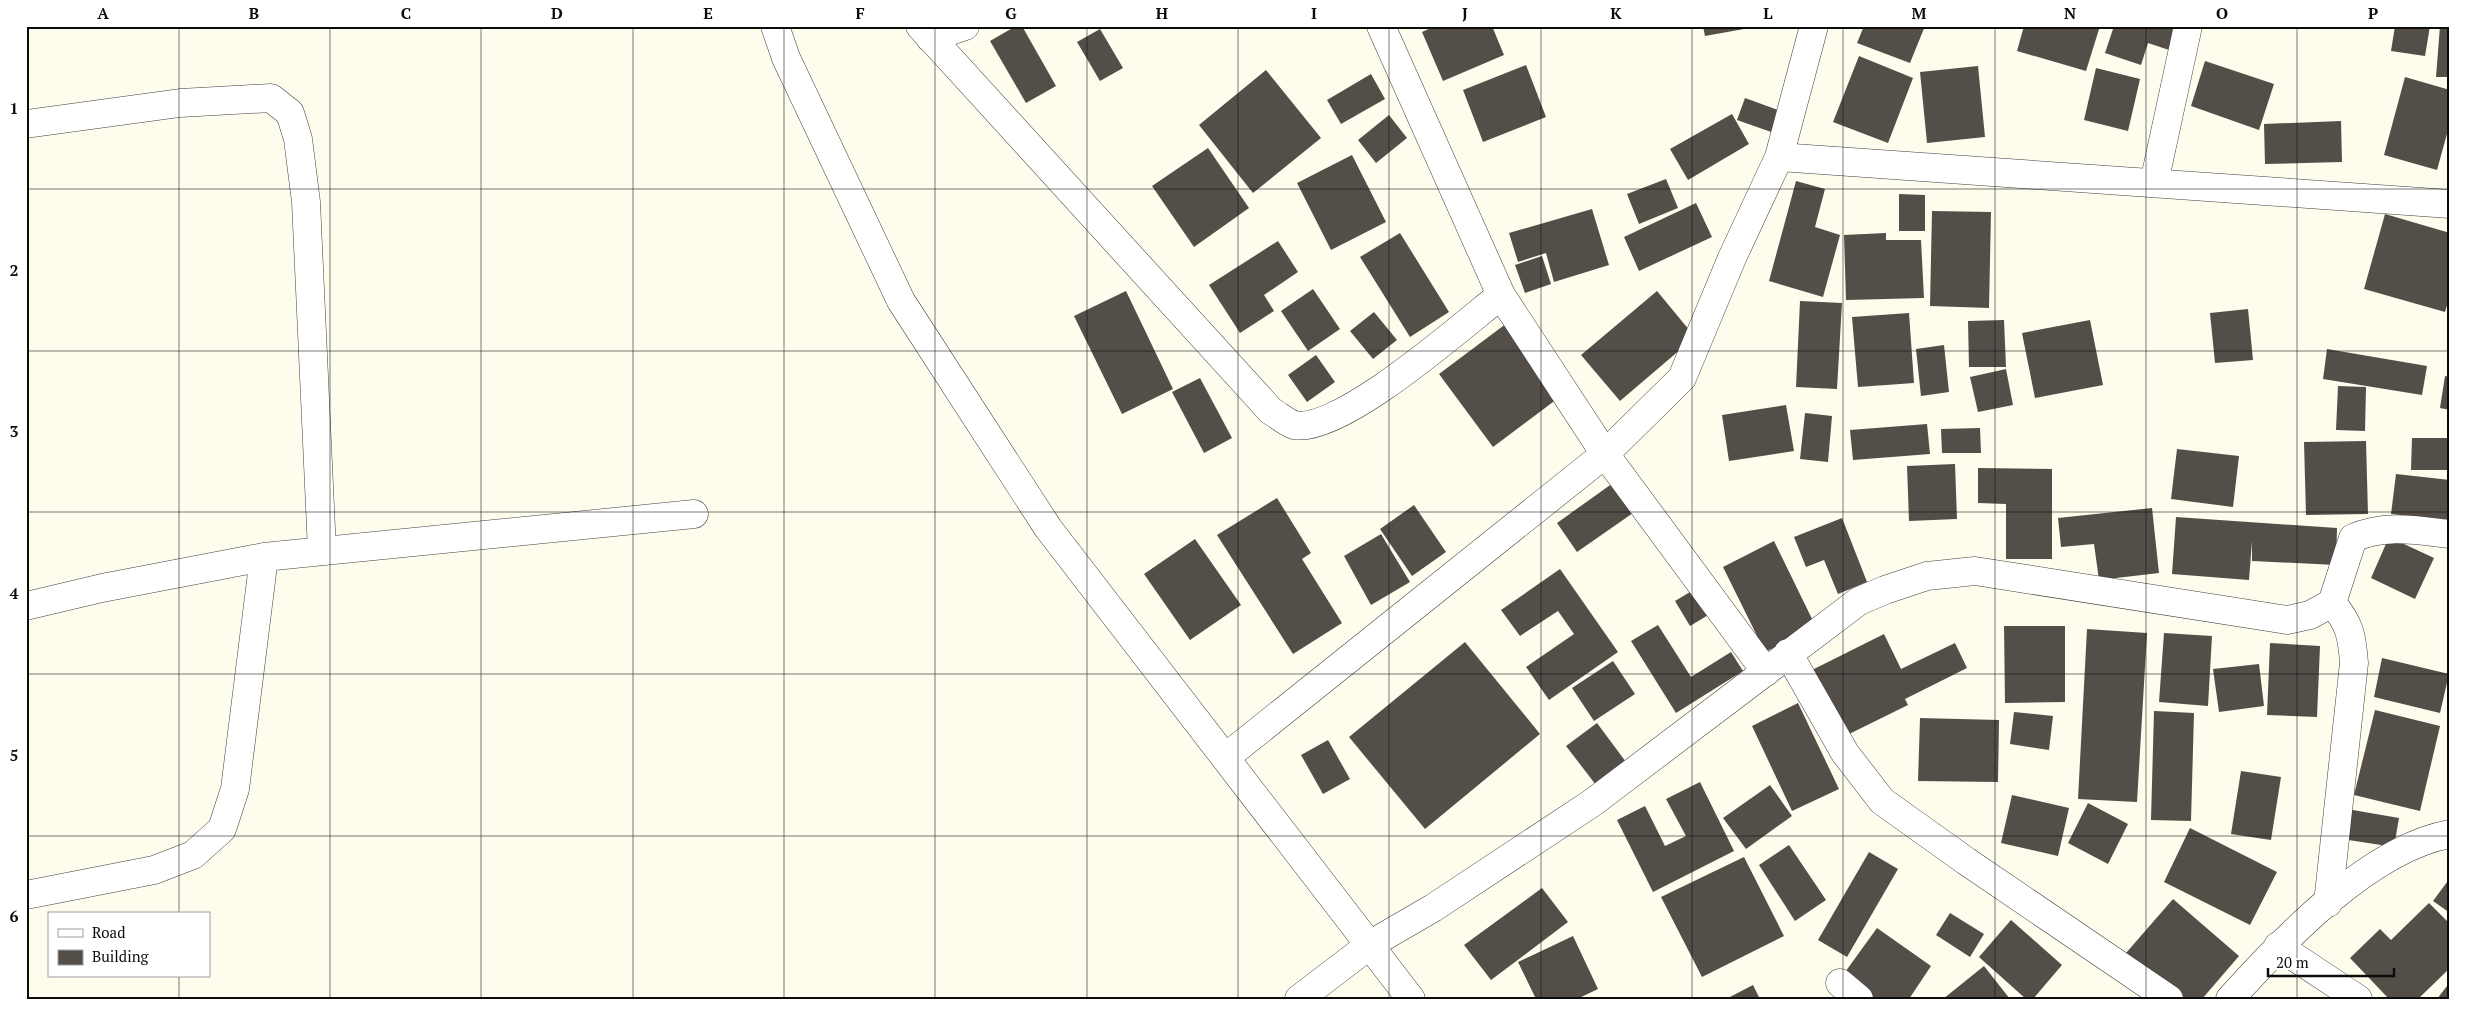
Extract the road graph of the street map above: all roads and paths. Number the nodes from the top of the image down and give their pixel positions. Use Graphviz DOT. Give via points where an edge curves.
graph roads {
  1 [pos="775,26"];
  2 [pos="965,26"];
  3 [pos="1382,26"];
  4 [pos="1814,26"];
  5 [pos="2188,26"];
  6 [pos="925,32"];
  7 [pos="26,124"];
  8 [pos="1779,157"];
  9 [pos="2154,183"];
  10 [pos="2450,204"];
  11 [pos="1501,295"];
  12 [pos="1605,454"];
  13 [pos="694,514"];
  14 [pos="2450,534"];
  15 [pos="322,551"];
  16 [pos="264,557"];
  17 [pos="2332,603"];
  18 [pos="26,606"];
  19 [pos="1788,653"];
  20 [pos="1766,672"];
  21 [pos="1226,757"];
  22 [pos="2450,834"];
  23 [pos="26,896"];
  24 [pos="2328,903"];
  25 [pos="1371,944"];
  26 [pos="2278,946"];
  27 [pos="1299,999"];
  28 [pos="1411,999"];
  29 [pos="2169,999"];
  30 [pos="2230,999"];
  31 [pos="2358,999"];
  1 -- 21 [label="street" via="786,58 901,301 1048,528"];
  2 -- 6 [label="street"];
  3 -- 11 [label="street"];
  4 -- 8 [label="street"];
  5 -- 9 [label="street"];
  6 -- 11 [label="street" via="1271,411 1294,425 1325,421 1372,396"];
  7 -- 15 [label="street" via="180,103 271,98 290,113 298,140 306,202"];
  8 -- 9 [label="street"];
  8 -- 12 [label="street" via="1682,378"];
  9 -- 10 [label="street"];
  11 -- 12 [label="street"];
  12 -- 20 [label="street"];
  12 -- 21 [label="street"];
  13 -- 15 [label="street"];
  14 -- 17 [label="street" via="2406,528 2373,530 2353,538"];
  15 -- 16 [label="street"];
  16 -- 18 [label="street"];
  16 -- 23 [label="street" via="235,789 222,829 194,855 154,870"];
  17 -- 19 [label="street" via="2310,615 2287,620 1975,571 1927,576 1884,590 1859,601"];
  17 -- 24 [label="street" via="2345,618 2352,636 2354,663"];
  19 -- 20 [label="street"];
  19 -- 29 [label="street" via="1845,753 1882,800"];
  20 -- 25 [label="street" via="1592,803 1433,908"];
  21 -- 25 [label="street"];
  22 -- 24 [label="street" via="2413,846 2371,866"];
  24 -- 26 [label="street"];
  25 -- 27 [label="street"];
  25 -- 28 [label="street"];
  26 -- 30 [label="street"];
  26 -- 31 [label="street"];
}
